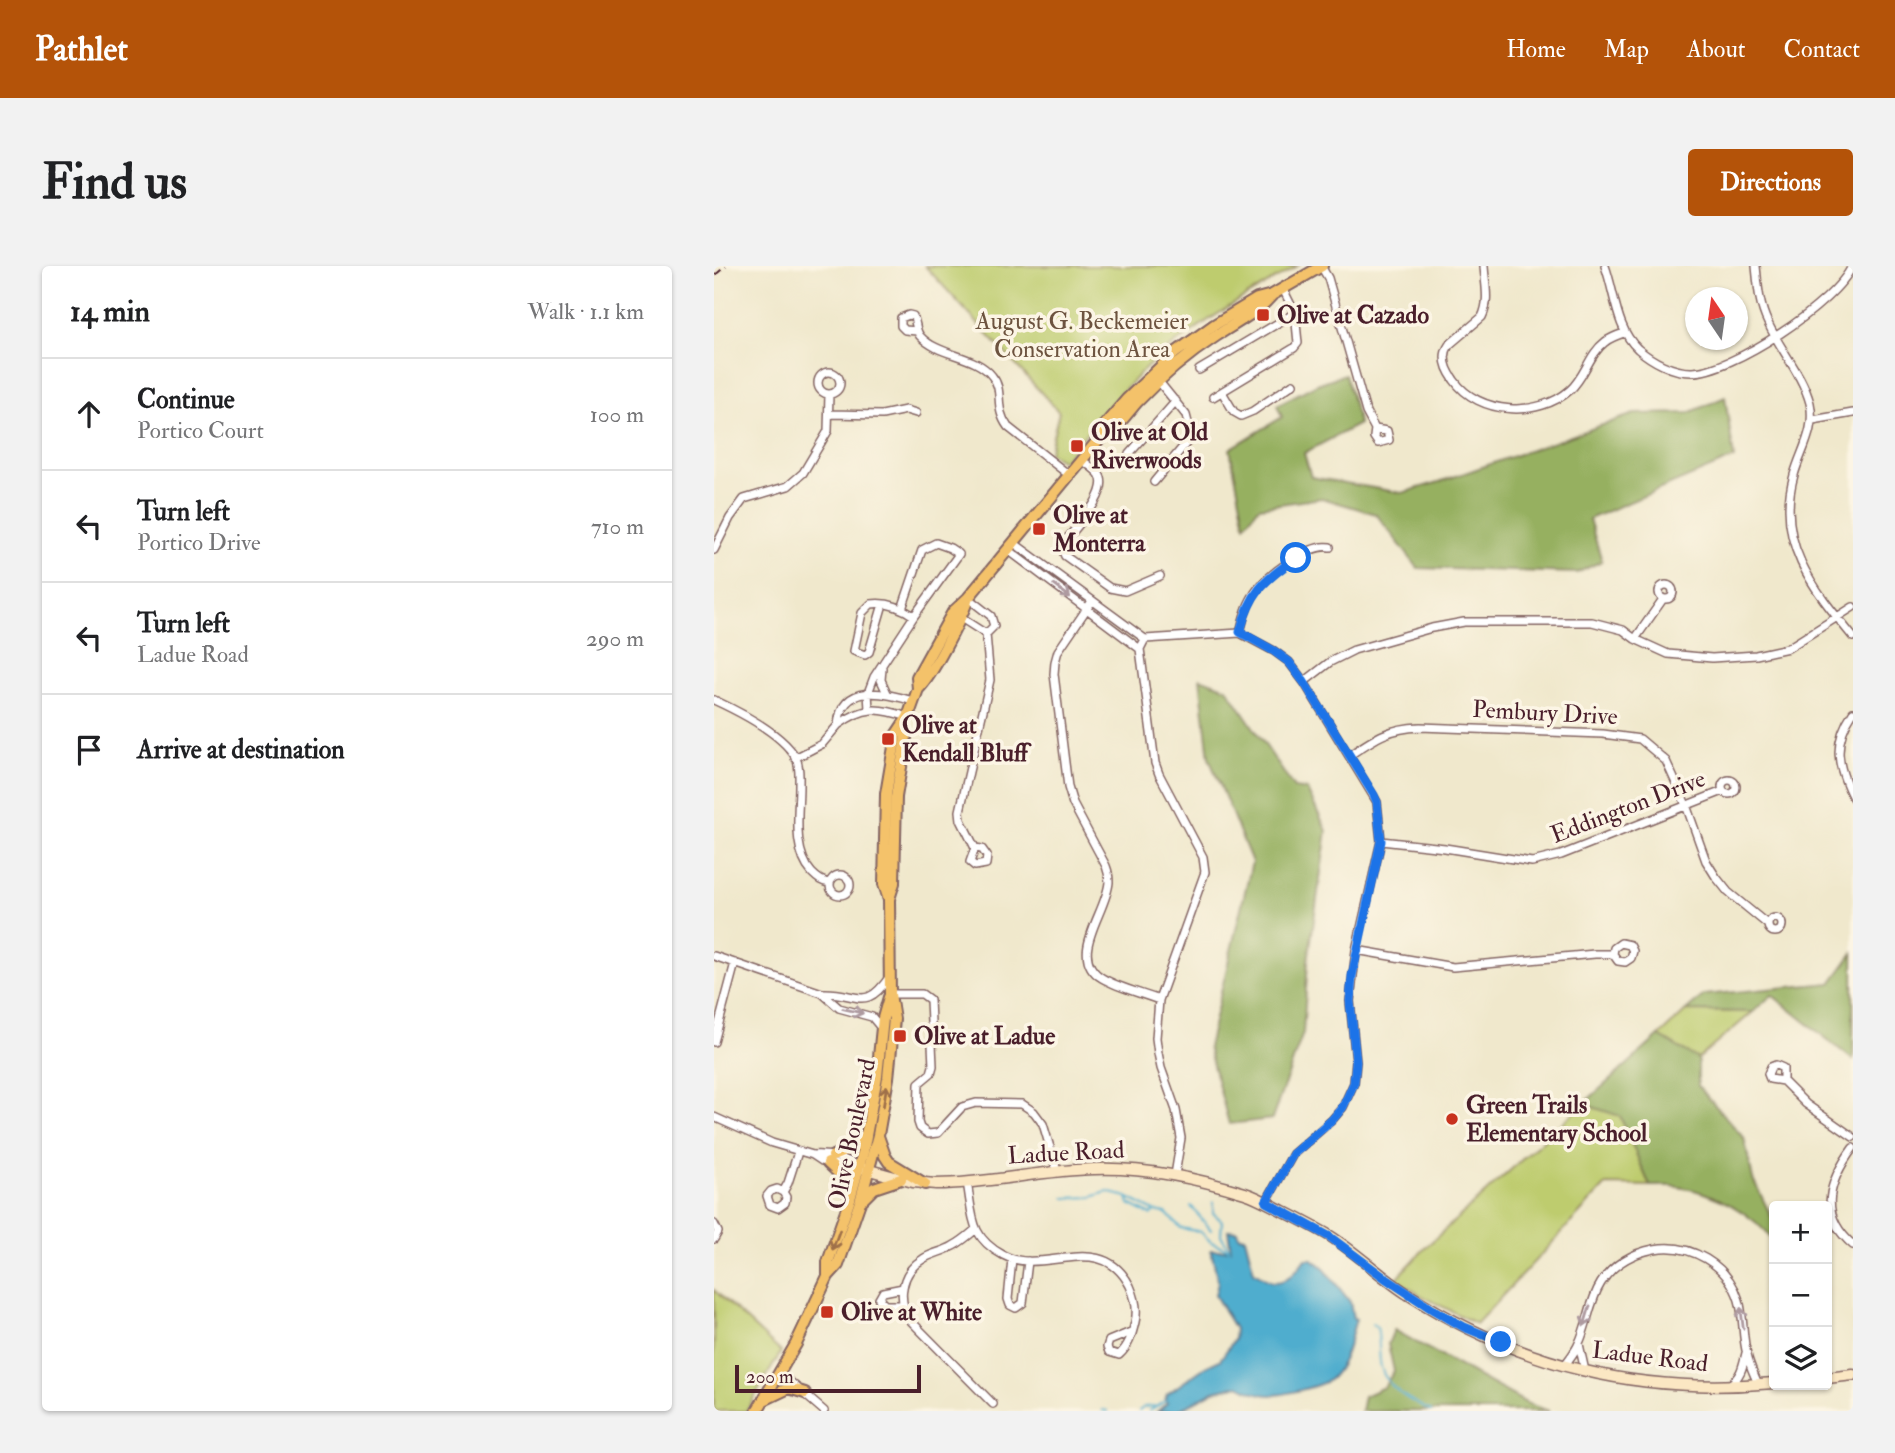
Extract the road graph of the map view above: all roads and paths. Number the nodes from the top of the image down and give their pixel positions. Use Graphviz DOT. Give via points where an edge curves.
graph roads {
  1 [pos="1322,266"];
  2 [pos="1484,266"];
  3 [pos="1605,266"];
  4 [pos="1756,266"];
  5 [pos="1852,266"];
  6 [pos="1283,289"];
  7 [pos="1295,313"];
  8 [pos="916,331"];
  9 [pos="1624,332"];
  10 [pos="1775,337"];
  11 [pos="1199,370"];
  12 [pos="1156,377"];
  13 [pos="1293,384"];
  14 [pos="1222,392"];
  15 [pos="828,394"];
  16 [pos="1213,397"];
  17 [pos="1176,401"];
  18 [pos="916,413"];
  19 [pos="1853,413"];
  20 [pos="829,414"];
  21 [pos="1813,420"];
  22 [pos="1375,429"];
  23 [pos="1129,454"];
  24 [pos="1082,460"];
  25 [pos="1069,475"];
  26 [pos="1154,482"];
  27 [pos="1011,546"];
  28 [pos="1330,547"];
  29 [pos="714,550"];
  30 [pos="1160,576"];
  31 [pos="968,598"];
  32 [pos="1663,599"];
  33 [pos="1093,601"];
  34 [pos="883,604"];
  35 [pos="1853,607"];
  36 [pos="902,609"];
  37 [pos="1087,609"];
  38 [pos="914,616"];
  39 [pos="1837,617"];
  40 [pos="961,618"];
  41 [pos="1240,632"];
  42 [pos="986,634"];
  43 [pos="1853,637"];
  44 [pos="1145,639"];
  45 [pos="1635,639"];
  46 [pos="1140,649"];
  47 [pos="883,665"];
  48 [pos="1304,682"];
  49 [pos="918,689"];
  50 [pos="868,693"];
  51 [pos="888,694"];
  52 [pos="714,700"];
  53 [pos="913,701"];
  54 [pos="869,709"];
  55 [pos="1853,712"];
  56 [pos="906,720"];
  57 [pos="838,724"];
  58 [pos="1350,755"];
  59 [pos="795,758"];
  60 [pos="1723,790"];
  61 [pos="1852,793"];
  62 [pos="1686,805"];
  63 [pos="1381,841"];
  64 [pos="975,848"];
  65 [pos="830,883"];
  66 [pos="1767,924"];
  67 [pos="1356,950"];
  68 [pos="1613,954"];
  69 [pos="714,956"];
  70 [pos="735,963"];
  71 [pos="890,976"];
  72 [pos="822,993"];
  73 [pos="890,994"];
  74 [pos="1159,1000"];
  75 [pos="716,1026"];
  76 [pos="882,1030"];
  77 [pos="714,1042"];
  78 [pos="1783,1082"];
  79 [pos="714,1117"];
  80 [pos="873,1133"];
  81 [pos="1853,1137"];
  82 [pos="1853,1148"];
  83 [pos="798,1152"];
  84 [pos="831,1159"];
  85 [pos="864,1168"];
  86 [pos="1057,1171"];
  87 [pos="1175,1175"];
  88 [pos="901,1179"];
  89 [pos="968,1182"];
  90 [pos="925,1184"];
  91 [pos="783,1192"];
  92 [pos="855,1201"];
  93 [pos="1266,1202"];
  94 [pos="714,1224"];
  95 [pos="975,1230"];
  96 [pos="714,1239"];
  97 [pos="1853,1245"];
  98 [pos="1012,1259"];
  99 [pos="1028,1261"];
  100 [pos="903,1288"];
  101 [pos="903,1305"];
  102 [pos="1131,1332"];
  103 [pos="1579,1344"];
  104 [pos="1746,1353"];
  105 [pos="1564,1366"];
  106 [pos="1585,1371"];
  107 [pos="780,1373"];
  108 [pos="1853,1375"];
  109 [pos="1832,1377"];
  110 [pos="1769,1383"];
  111 [pos="1758,1384"];
  112 [pos="1728,1386"];
  113 [pos="805,1393"];
  114 [pos="764,1400"];
  115 [pos="993,1404"];
  116 [pos="757,1411"];
  117 [pos="824,1411"];
  1 -- 6 [label="main road, Olive Boulevard"];
  1 -- 22 [label="street" via="1363,404"];
  2 -- 9 [label="street" via="1487,306 1482,317 1446,351 1447,370 1456,384 1488,404 1502,409 1551,403 1579,381 1603,344"];
  3 -- 9 [label="street"];
  4 -- 10 [label="street" via="1760,303"];
  5 -- 10 [label="street" via="1825,300"];
  6 -- 7 [label="street"];
  6 -- 12 [label="main road, Olive Boulevard"];
  7 -- 11 [label="street"];
  7 -- 14 [label="street" via="1299,335 1294,348"];
  8 -- 25 [label="street" via="928,343 992,375 999,390 1001,417"];
  9 -- 10 [label="street" via="1653,360 1690,372 1725,365"];
  10 -- 21 [label="street" via="1800,377"];
  12 -- 17 [label="street"];
  12 -- 24 [label="main road, Olive Boulevard"];
  13 -- 14 [label="street" via="1241,416"];
  14 -- 16 [label="street"];
  15 -- 20 [label="street"];
  17 -- 23 [label="street"];
  17 -- 26 [label="street" via="1191,434"];
  18 -- 20 [label="street"];
  19 -- 21 [label="street"];
  20 -- 29 [label="street" via="828,431 803,473 788,486 744,499"];
  21 -- 39 [label="street" via="1794,474 1790,532 1801,562"];
  24 -- 25 [label="main road, Olive Boulevard"];
  24 -- 30 [label="street" via="1099,474 1102,487 1063,544 1065,556 1110,588 1125,591"];
  25 -- 27 [label="main road, Olive Boulevard"];
  27 -- 31 [label="main road, Olive Boulevard"];
  27 -- 33 [label="street"];
  27 -- 37 [label="street, one-way"];
  28 -- 41 [label="street" via="1321,545 1308,551 1257,589"];
  31 -- 40 [label="main road, Olive Boulevard"];
  31 -- 42 [label="street" via="994,620 993,629"];
  31 -- 49 [label="main road, Olive Boulevard" via="953,612 935,642 917,677"];
  32 -- 45 [label="street"];
  33 -- 37 [label="street"];
  33 -- 44 [label="street"];
  34 -- 34 [label="street" via="871,604 862,613 854,652 869,652"];
  34 -- 36 [label="street"];
  35 -- 39 [label="street"];
  36 -- 38 [label="street"];
  36 -- 38 [label="street" via="922,550 936,543 955,551 959,554"];
  37 -- 46 [label="street"];
  37 -- 74 [label="street" via="1058,651 1054,674 1068,787 1109,876 1087,945 1087,959 1100,977"];
  38 -- 47 [label="street"];
  39 -- 43 [label="street"];
  39 -- 45 [label="street" via="1788,648 1756,655 1681,657"];
  40 -- 42 [label="street"];
  40 -- 49 [label="main road, Olive Boulevard" via="927,681"];
  41 -- 44 [label="street"];
  41 -- 48 [label="street" via="1289,662"];
  42 -- 64 [label="street" via="990,680 960,811"];
  44 -- 46 [label="street"];
  45 -- 48 [label="street" via="1616,627 1592,622 1464,622 1354,650"];
  46 -- 74 [label="street" via="1155,763 1203,857 1205,872"];
  47 -- 50 [label="street"];
  47 -- 51 [label="street" via="881,680"];
  48 -- 58 [label="street"];
  49 -- 53 [label="main road, Olive Boulevard"];
  50 -- 51 [label="street"];
  50 -- 54 [label="street"];
  50 -- 57 [label="street" via="849,700 839,713"];
  51 -- 53 [label="street"];
  52 -- 59 [label="street" via="784,741"];
  53 -- 56 [label="main road, Olive Boulevard"];
  54 -- 56 [label="street" via="888,710"];
  54 -- 57 [label="street"];
  55 -- 61 [label="street" via="1839,737 1841,769"];
  56 -- 71 [label="main road, Olive Boulevard" via="889,899"];
  57 -- 59 [label="street" via="822,744"];
  58 -- 62 [label="street, Pembury Drive" via="1377,736 1412,727 1630,737 1647,743 1666,761"];
  58 -- 63 [label="street" via="1377,802"];
  59 -- 65 [label="street" via="802,855 818,879"];
  60 -- 62 [label="street, Eddington Drive"];
  62 -- 63 [label="street, Eddington Drive" via="1562,855 1532,862"];
  62 -- 66 [label="street, Pembury Drive" via="1716,877"];
  63 -- 67 [label="street"];
  67 -- 68 [label="street" via="1453,967"];
  67 -- 93 [label="street" via="1350,1001 1356,1062 1350,1094 1332,1120 1293,1154"];
  69 -- 70 [label="street"];
  70 -- 72 [label="street"];
  70 -- 75 [label="street"];
  71 -- 72 [label="street" via="870,999"];
  71 -- 73 [label="main road, Olive Boulevard"];
  72 -- 76 [label="street, one-way" via="839,1008 873,1017"];
  73 -- 76 [label="main road, Olive Boulevard"];
  80 -- 73 [label="main road, Olive Boulevard, one-way" via="893,1033"];
  73 -- 86 [label="street" via="922,994 930,1000 933,1066 932,1073 919,1083 920,1128 928,1134 938,1132 957,1110 969,1104 1022,1104 1043,1124"];
  74 -- 87 [label="street" via="1158,1053 1181,1138"];
  75 -- 77 [label="street"];
  76 -- 80 [label="main road, Olive Boulevard"];
  78 -- 81 [label="street"];
  79 -- 83 [label="street"];
  80 -- 84 [label="main road"];
  80 -- 85 [label="main road, Olive Boulevard"];
  80 -- 90 [label="main road" via="889,1162"];
  82 -- 97 [label="street" via="1830,1189 1830,1203 1841,1234"];
  83 -- 84 [label="street"];
  83 -- 91 [label="street"];
  84 -- 85 [label="street" via="848,1168"];
  84 -- 92 [label="main road"];
  85 -- 88 [label="main road, Ladue Road"];
  85 -- 92 [label="main road, Olive Boulevard"];
  86 -- 87 [label="main road, Ladue Road" via="1117,1169"];
  86 -- 89 [label="main road, Ladue Road"];
  87 -- 93 [label="main road, Ladue Road"];
  88 -- 90 [label="main road, Ladue Road"];
  88 -- 92 [label="main road" via="874,1188"];
  89 -- 90 [label="main road, Ladue Road"];
  89 -- 95 [label="street"];
  92 -- 107 [label="main road, Olive Boulevard" via="828,1262 828,1276"];
  93 -- 105 [label="main road, Ladue Road" via="1330,1237 1405,1292 1464,1327"];
  94 -- 96 [label="street" via="718,1232"];
  95 -- 98 [label="street"];
  95 -- 100 [label="street" via="952,1247 919,1261"];
  98 -- 99 [label="street"];
  98 -- 99 [label="street" via="1008,1298 1016,1308 1023,1303"];
  99 -- 102 [label="street" via="1082,1256 1107,1262 1128,1283 1135,1299"];
  100 -- 101 [label="street"];
  100 -- 101 [label="street" via="883,1292 879,1298 886,1305"];
  101 -- 115 [label="street" via="911,1321"];
  104 -- 103 [label="street, one-way" via="1739,1301 1730,1280 1702,1255 1683,1249 1639,1252 1622,1261 1601,1282"];
  103 -- 105 [label="street"];
  103 -- 106 [label="street"];
  104 -- 111 [label="street"];
  104 -- 112 [label="street" via="1742,1369"];
  105 -- 106 [label="main road, Ladue Road"];
  106 -- 112 [label="main road, Ladue Road" via="1645,1383"];
  107 -- 113 [label="street"];
  107 -- 114 [label="main road, Olive Boulevard"];
  108 -- 109 [label="main road"];
  110 -- 111 [label="main road, Ladue Road"];
  111 -- 112 [label="main road, Ladue Road"];
  113 -- 114 [label="main road" via="789,1388"];
  113 -- 117 [label="street"];
  114 -- 116 [label="main road, Olive Boulevard"];
}
